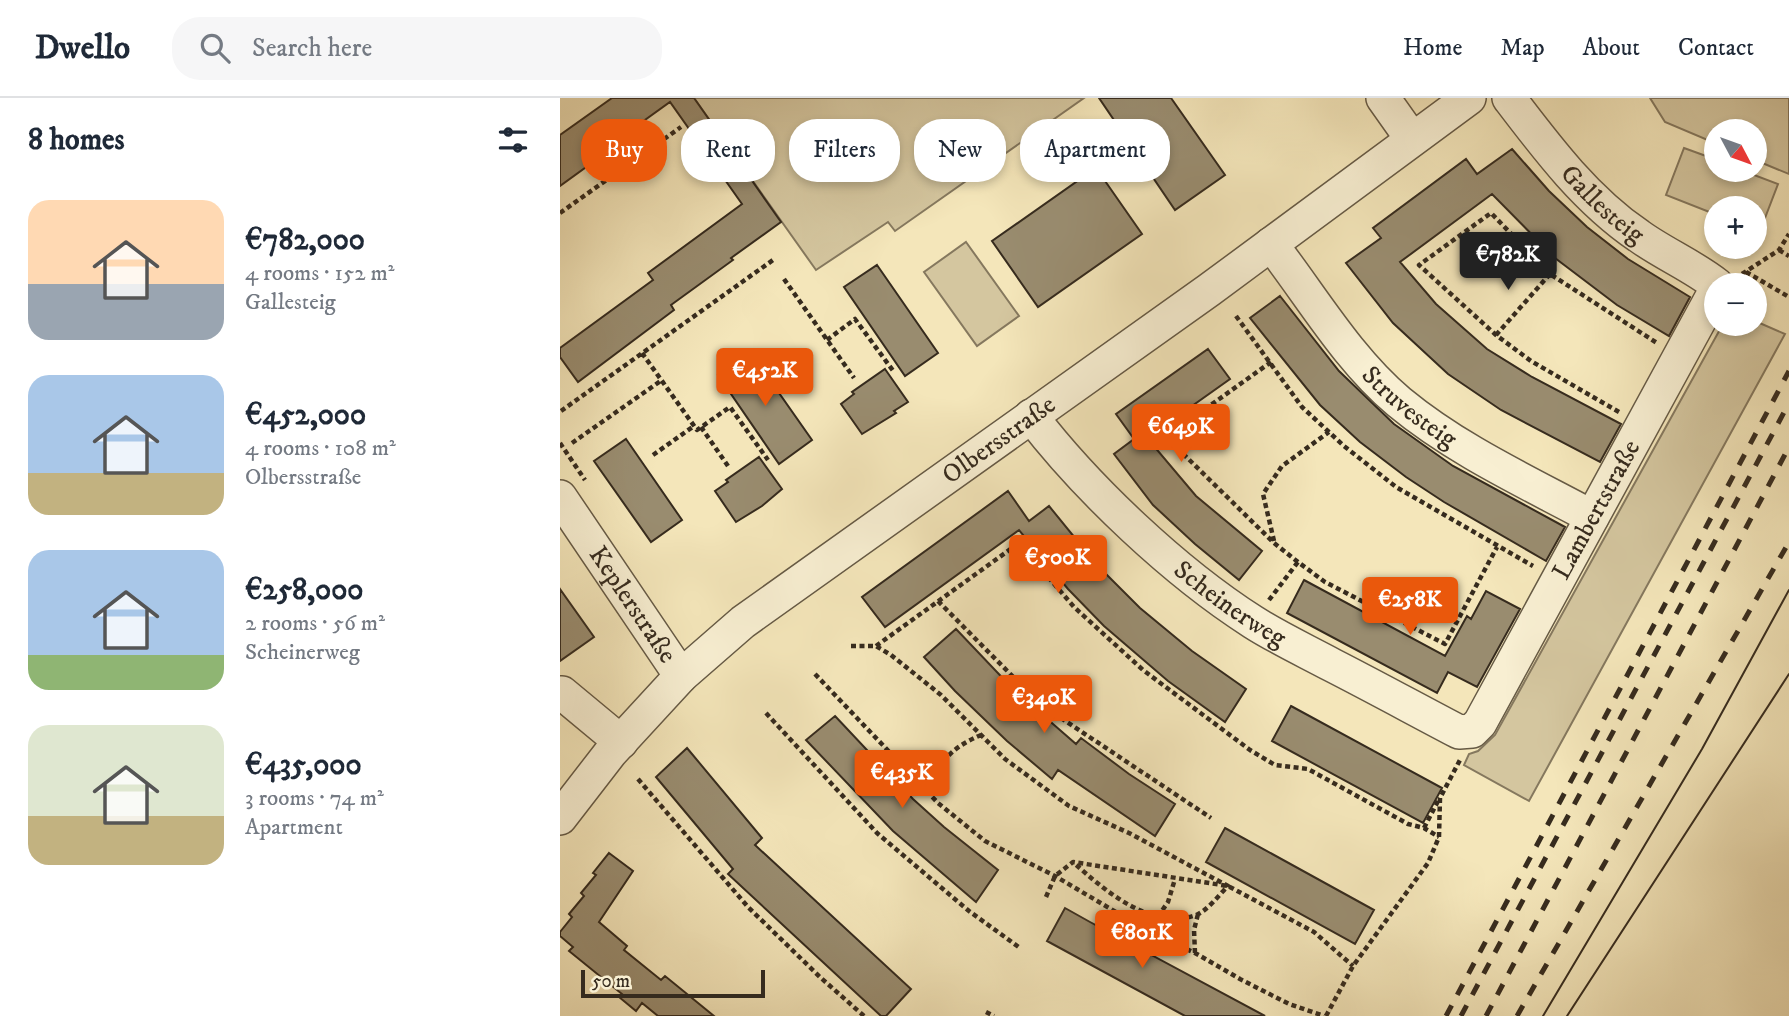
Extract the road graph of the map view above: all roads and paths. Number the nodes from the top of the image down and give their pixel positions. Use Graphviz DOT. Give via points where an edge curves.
graph roads {
  1 [pos="1383,98"];
  2 [pos="1469,98"];
  3 [pos="1509,98"];
  4 [pos="681,127"];
  5 [pos="1412,139"];
  6 [pos="560,213"];
  7 [pos="1789,234"];
  8 [pos="1271,244"];
  9 [pos="1779,250"];
  10 [pos="1789,256"];
  11 [pos="773,260"];
  12 [pos="1704,273"];
  13 [pos="1742,273"];
  14 [pos="1550,274"];
  15 [pos="784,279"];
  16 [pos="1767,291"];
  17 [pos="1789,297"];
  18 [pos="1236,316"];
  19 [pos="1704,324"];
  20 [pos="1496,335"];
  21 [pos="827,340"];
  22 [pos="1663,347"];
  23 [pos="642,353"];
  24 [pos="1271,362"];
  25 [pos="894,372"];
  26 [pos="854,378"];
  27 [pos="662,380"];
  28 [pos="561,411"];
  29 [pos="1626,415"];
  30 [pos="1031,416"];
  31 [pos="694,426"];
  32 [pos="701,427"];
  33 [pos="1329,432"];
  34 [pos="572,443"];
  35 [pos="653,455"];
  36 [pos="768,460"];
  37 [pos="728,466"];
  38 [pos="560,497"];
  39 [pos="1592,517"];
  40 [pos="1274,543"];
  41 [pos="1497,547"];
  42 [pos="1298,562"];
  43 [pos="1534,567"];
  44 [pos="938,601"];
  45 [pos="1265,605"];
  46 [pos="851,646"];
  47 [pos="876,646"];
  48 [pos="815,674"];
  49 [pos="681,676"];
  50 [pos="562,692"];
  51 [pos="766,713"];
  52 [pos="981,735"];
  53 [pos="621,742"];
  54 [pos="1467,743"];
  55 [pos="638,779"];
  56 [pos="570,783"];
  57 [pos="928,792"];
  58 [pos="1440,798"];
  59 [pos="560,818"];
  60 [pos="1211,818"];
  61 [pos="1424,828"];
  62 [pos="1439,837"];
  63 [pos="1073,862"];
  64 [pos="1055,876"];
  65 [pos="1175,879"];
  66 [pos="1228,886"];
  67 [pos="1105,891"];
  68 [pos="1046,897"];
  69 [pos="1099,901"];
  70 [pos="1198,914"];
  71 [pos="1159,916"];
  72 [pos="1148,931"];
  73 [pos="1020,948"];
  74 [pos="1195,953"];
  75 [pos="1353,966"];
  76 [pos="986,1012"];
  77 [pos="864,1016"];
  78 [pos="994,1016"];
  79 [pos="1325,1016"];
  1 -- 5 [label="street"];
  2 -- 5 [label="street, Olbersstraße"];
  3 -- 12 [label="street, Gallesteig" via="1546,148 1596,200 1638,236"];
  4 -- 6 [label="path"];
  5 -- 8 [label="street, Olbersstraße"];
  7 -- 9 [label="path"];
  8 -- 30 [label="street, Olbersstraße"];
  8 -- 39 [label="street, Struvesteig" via="1345,344 1398,401 1467,450"];
  9 -- 10 [label="path"];
  9 -- 13 [label="path"];
  11 -- 23 [label="path"];
  14 -- 20 [label="path"];
  14 -- 20 [label="path" via="1491,213 1419,265"];
  14 -- 22 [label="path"];
  15 -- 21 [label="path"];
  16 -- 17 [label="path"];
  18 -- 24 [label="path"];
  19 -- 39 [label="street, Lambertstraße"];
  20 -- 29 [label="path" via="1531,361"];
  21 -- 25 [label="path" via="855,319"];
  21 -- 26 [label="path"];
  23 -- 27 [label="path"];
  23 -- 28 [label="path"];
  24 -- 33 [label="path" via="1302,407"];
  24 -- 40 [label="path" via="1166,437"];
  27 -- 31 [label="path"];
  27 -- 34 [label="path"];
  30 -- 49 [label="street, Olbersstraße" via="743,622"];
  30 -- 54 [label="street, Scheinerweg" via="1124,517 1221,600 1293,645 1459,732"];
  31 -- 32 [label="path" via="697,430"];
  31 -- 35 [label="path"];
  32 -- 36 [label="path" via="730,407"];
  32 -- 37 [label="path"];
  33 -- 40 [label="path" via="1282,466 1264,494"];
  33 -- 41 [label="path" via="1396,487"];
  38 -- 49 [label="street, Keplerstraße"];
  39 -- 54 [label="street, Lambertstraße"];
  40 -- 42 [label="path"];
  41 -- 42 [label="path" via="1445,644 1325,582"];
  41 -- 43 [label="path"];
  42 -- 45 [label="path"];
  44 -- 47 [label="path"];
  44 -- 60 [label="path" via="1040,704"];
  44 -- 61 [label="path" via="1019,543 1074,607 1143,670 1250,750 1275,765 1308,769 1408,824"];
  46 -- 47 [label="path"];
  47 -- 52 [label="path" via="941,695"];
  48 -- 57 [label="path"];
  49 -- 53 [label="street, Olbersstraße"];
  50 -- 53 [label="street"];
  51 -- 73 [label="path" via="877,833"];
  52 -- 57 [label="path" via="942,761"];
  52 -- 66 [label="path" via="1069,806"];
  53 -- 56 [label="street, Olbersstraße"];
  54 -- 58 [label="path"];
  55 -- 77 [label="path" via="748,907"];
  56 -- 59 [label="street, Olbersstraße"];
  57 -- 64 [label="path" via="985,841"];
  58 -- 61 [label="path"];
  58 -- 62 [label="path"];
  61 -- 62 [label="path"];
  62 -- 75 [label="path" via="1428,863"];
  63 -- 64 [label="path"];
  63 -- 65 [label="path"];
  63 -- 67 [label="path"];
  64 -- 68 [label="path"];
  64 -- 69 [label="path"];
  65 -- 66 [label="path"];
  65 -- 71 [label="path"];
  66 -- 70 [label="path"];
  66 -- 75 [label="path" via="1314,932"];
  67 -- 69 [label="path"];
  67 -- 71 [label="path"];
  69 -- 72 [label="path"];
  70 -- 71 [label="path" via="1170,920"];
  70 -- 74 [label="path"];
  71 -- 72 [label="path"];
  72 -- 74 [label="path"];
  74 -- 79 [label="path" via="1289,1004"];
  75 -- 79 [label="path"];
  76 -- 78 [label="path"];
}
